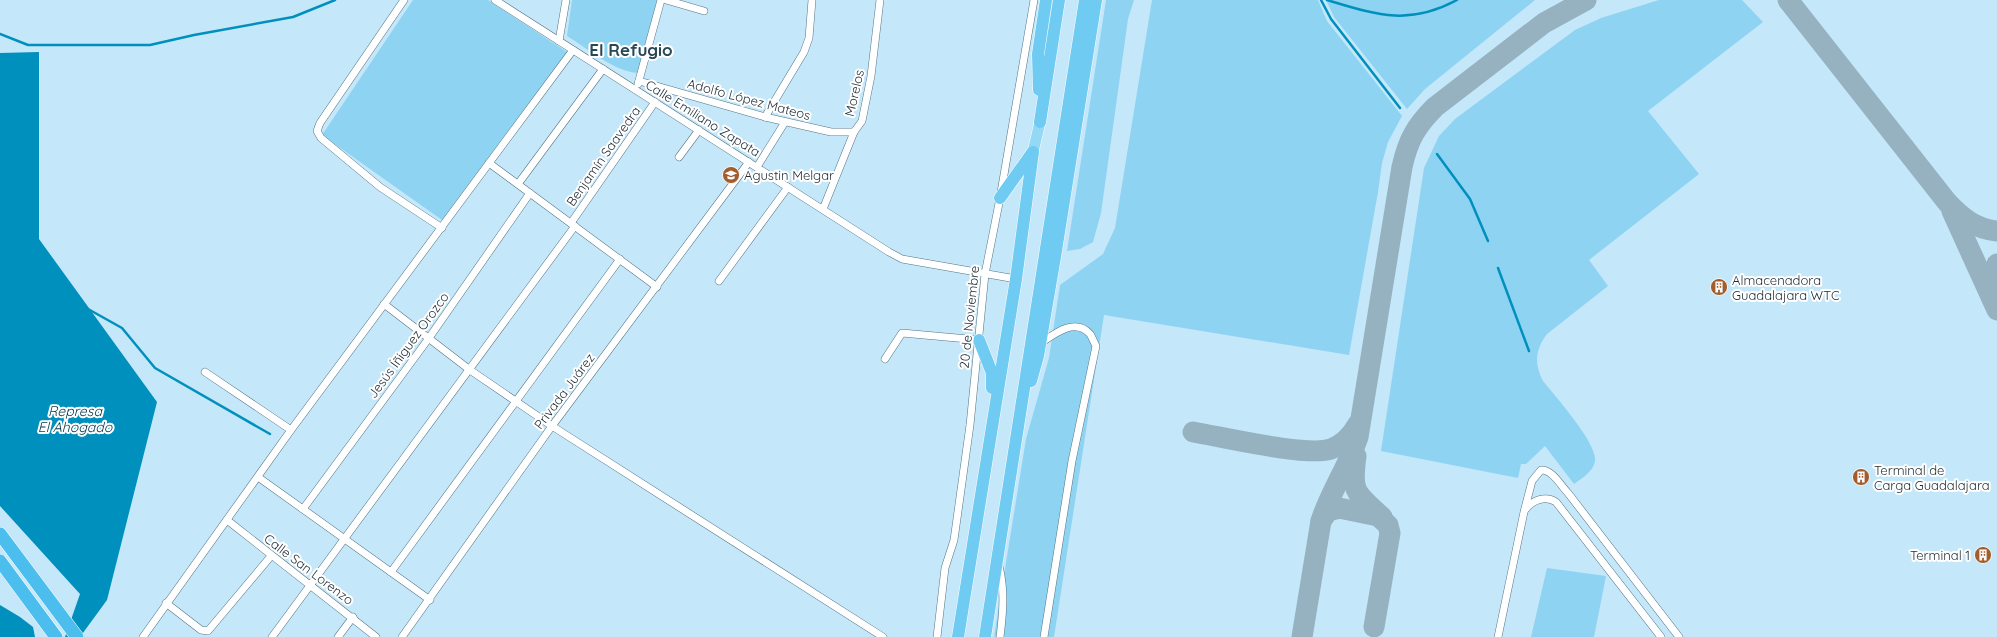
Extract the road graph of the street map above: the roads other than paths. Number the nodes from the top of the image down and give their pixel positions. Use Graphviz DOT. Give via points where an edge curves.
graph roads {
  1 [pos="404,0"];
  2 [pos="495,0"];
  3 [pos="566,0"];
  4 [pos="661,0"];
  5 [pos="666,0"];
  6 [pos="812,0"];
  7 [pos="880,0"];
  8 [pos="1034,0"];
  9 [pos="1046,0"];
  10 [pos="1059,0"];
  11 [pos="1085,0"];
  12 [pos="1096,0"];
  13 [pos="704,11"];
  14 [pos="559,41"];
  15 [pos="573,50"];
  16 [pos="603,69"];
  17 [pos="639,81"];
  18 [pos="637,90"];
  19 [pos="655,102"];
  20 [pos="765,117"];
  21 [pos="785,122"];
  22 [pos="1040,122"];
  23 [pos="698,130"];
  24 [pos="854,132"];
  25 [pos="1033,152"];
  26 [pos="679,158"];
  27 [pos="749,162"];
  28 [pos="489,163"];
  29 [pos="757,167"];
  30 [pos="518,184"];
  31 [pos="788,187"];
  32 [pos="530,193"];
  33 [pos="1000,198"];
  34 [pos="823,209"];
  35 [pos="573,225"];
  36 [pos="442,228"];
  37 [pos="620,259"];
  38 [pos="985,274"];
  39 [pos="1016,279"];
  40 [pos="719,281"];
  41 [pos="657,286"];
  42 [pos="384,304"];
  43 [pos="429,338"];
  44 [pos="979,340"];
  45 [pos="1041,343"];
  46 [pos="885,358"];
  47 [pos="470,370"];
  48 [pos="205,372"];
  49 [pos="516,401"];
  50 [pos="993,415"];
  51 [pos="552,426"];
  52 [pos="291,430"];
  53 [pos="1016,436"];
  54 [pos="258,477"];
  55 [pos="303,509"];
  56 [pos="1524,512"];
  57 [pos="227,520"];
  58 [pos="0,534"];
  59 [pos="345,538"];
  60 [pos="271,556"];
  61 [pos="997,560"];
  62 [pos="0,561"];
  63 [pos="392,572"];
  64 [pos="311,587"];
  65 [pos="430,600"];
  66 [pos="166,603"];
  67 [pos="353,617"];
  68 [pos="54,634"];
  69 [pos="77,637"];
  70 [pos="143,637"];
  71 [pos="272,637"];
  72 [pos="338,637"];
  73 [pos="376,637"];
  74 [pos="402,637"];
  75 [pos="883,637"];
  76 [pos="937,637"];
  77 [pos="958,637"];
  78 [pos="985,637"];
  79 [pos="1000,637"];
  80 [pos="1044,637"];
  81 [pos="1498,637"];
  82 [pos="1661,637"];
  83 [pos="1679,637"];
  1 -- 36 [label="street" via="317,131 321,138 380,187"];
  2 -- 14 [label="street, Calle Emiliano Zapata"];
  3 -- 14 [label="street"];
  4 -- 17 [label="street"];
  5 -- 13 [label="street"];
  6 -- 20 [label="street" via="809,38 804,52"];
  7 -- 24 [label="street, Morelos" via="866,103 862,121"];
  8 -- 33 [label="street, 20 de Noviembre"];
  9 -- 22 [label="highway" via="1038,54"];
  10 -- 22 [label="highway"];
  11 -- 53 [label="highway"];
  12 -- 45 [label="highway"];
  14 -- 15 [label="street, Calle Emiliano Zapata"];
  15 -- 16 [label="street, Calle Emiliano Zapata"];
  15 -- 28 [label="street"];
  16 -- 18 [label="street, Calle Emiliano Zapata"];
  16 -- 30 [label="street"];
  17 -- 18 [label="street"];
  17 -- 20 [label="street, Adolfo López Mateos"];
  18 -- 19 [label="street, Calle Emiliano Zapata"];
  19 -- 23 [label="street, Calle Emiliano Zapata"];
  19 -- 35 [label="street, Benjamín Saavedra"];
  20 -- 21 [label="street, Adolfo López Mateos"];
  21 -- 24 [label="street, Adolfo López Mateos" via="831,132"];
  21 -- 29 [label="street"];
  22 -- 25 [label="main road"];
  23 -- 26 [label="street"];
  23 -- 27 [label="street, Calle Emiliano Zapata"];
  24 -- 34 [label="street, Morelos"];
  25 -- 33 [label="highway"];
  25 -- 39 [label="highway"];
  27 -- 29 [label="street, Calle Emiliano Zapata"];
  27 -- 41 [label="street, Privada Juárez"];
  28 -- 30 [label="street"];
  28 -- 36 [label="street"];
  29 -- 31 [label="street, Calle Emiliano Zapata"];
  30 -- 32 [label="street"];
  31 -- 34 [label="street, Calle Emiliano Zapata"];
  31 -- 40 [label="street"];
  32 -- 35 [label="street"];
  32 -- 43 [label="street, Jesús Íñiguez Orozco"];
  33 -- 38 [label="street, 20 de Noviembre"];
  34 -- 38 [label="street, Calle Emiliano Zapata" via="902,259"];
  35 -- 37 [label="street"];
  35 -- 47 [label="street, Benjamín Saavedra"];
  36 -- 42 [label="street"];
  37 -- 41 [label="street"];
  37 -- 49 [label="street"];
  38 -- 39 [label="street, Calle Emiliano Zapata"];
  38 -- 44 [label="street, 20 de Noviembre"];
  39 -- 50 [label="highway"];
  41 -- 51 [label="street, Privada Juárez"];
  42 -- 43 [label="street"];
  42 -- 52 [label="street"];
  43 -- 47 [label="street"];
  43 -- 55 [label="street, Jesús Íñiguez Orozco"];
  44 -- 46 [label="street" via="902,333"];
  44 -- 50 [label="highway" via="992,373"];
  44 -- 76 [label="street, 20 de Noviembre" via="955,532 945,568"];
  45 -- 53 [label="highway"];
  45 -- 80 [label="street" via="1063,328 1078,327 1090,334 1096,346 1072,461"];
  47 -- 49 [label="street"];
  47 -- 59 [label="street, Benjamín Saavedra"];
  48 -- 52 [label="street"];
  49 -- 51 [label="street"];
  49 -- 63 [label="street"];
  50 -- 77 [label="highway"];
  51 -- 65 [label="street, Privada Juárez"];
  51 -- 75 [label="street"];
  52 -- 54 [label="street"];
  53 -- 61 [label="highway"];
  54 -- 55 [label="street"];
  54 -- 57 [label="street"];
  55 -- 59 [label="street"];
  56 -- 81 [label="street"];
  56 -- 82 [label="street" via="1528,506 1542,499 1556,502"];
  56 -- 83 [label="street" via="1532,481 1541,470 1549,471"];
  57 -- 60 [label="street, Calle San Lorenzo"];
  57 -- 66 [label="street"];
  58 -- 69 [label="highway"];
  59 -- 63 [label="street"];
  59 -- 64 [label="street, Benjamín Saavedra"];
  60 -- 64 [label="street, Calle San Lorenzo"];
  60 -- 66 [label="street" via="208,631 201,630"];
  61 -- 78 [label="highway"];
  61 -- 79 [label="street" via="1003,580 1004,598"];
  62 -- 68 [label="highway"];
  63 -- 65 [label="street"];
  64 -- 67 [label="street, Calle San Lorenzo"];
  64 -- 71 [label="street, Benjamín Saavedra"];
  65 -- 74 [label="street, Privada Juárez"];
  66 -- 70 [label="street"];
  67 -- 72 [label="street"];
  67 -- 73 [label="street, Calle San Lorenzo"];
}
